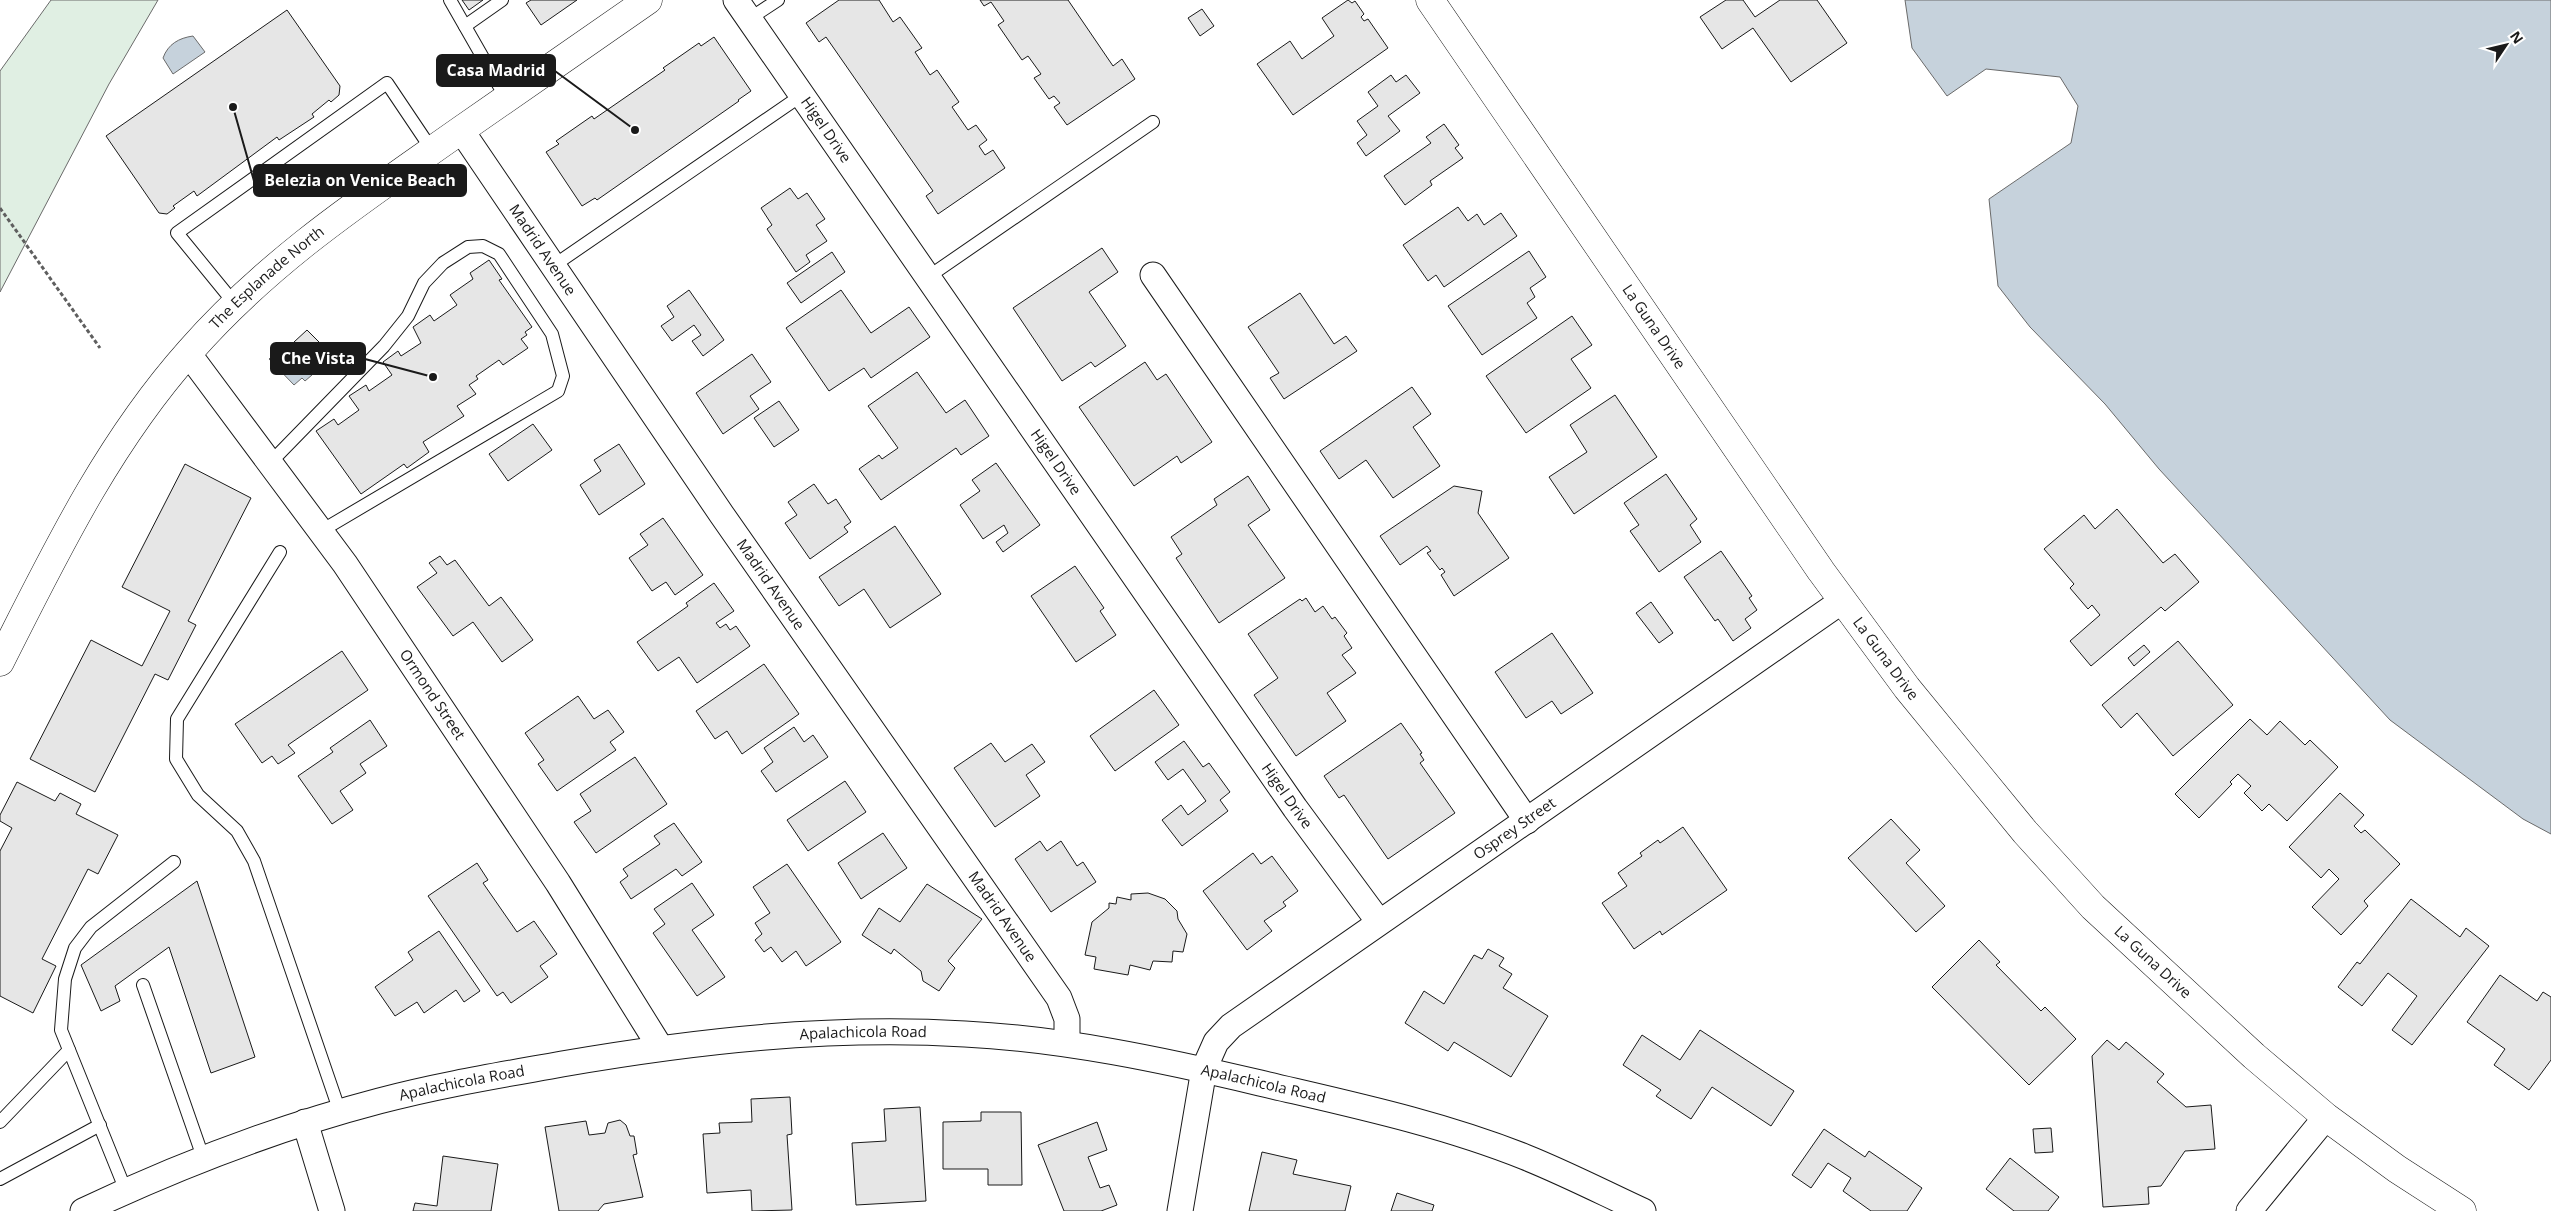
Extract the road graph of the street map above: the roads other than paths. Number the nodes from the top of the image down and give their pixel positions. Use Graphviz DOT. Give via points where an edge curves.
graph roads {
  1 [pos="450,0"];
  2 [pos="502,0"];
  3 [pos="648,0"];
  4 [pos="778,0"];
  5 [pos="1430,0"];
  6 [pos="743,10"];
  7 [pos="465,26"];
  8 [pos="802,95"];
  9 [pos="506,98"];
  10 [pos="1153,122"];
  11 [pos="461,130"];
  12 [pos="432,150"];
  13 [pos="553,266"];
  14 [pos="1153,275"];
  15 [pos="928,277"];
  16 [pos="235,304"];
  17 [pos="188,352"];
  18 [pos="270,463"];
  19 [pos="321,532"];
  20 [pos="280,552"];
  21 [pos="1842,600"];
  22 [pos="0,662"];
  23 [pos="1527,821"];
  24 [pos="174,862"];
  25 [pos="1379,922"];
  26 [pos="143,985"];
  27 [pos="1067,1043"];
  28 [pos="660,1047"];
  29 [pos="69,1050"];
  30 [pos="1204,1069"];
  31 [pos="340,1112"];
  32 [pos="2326,1117"];
  33 [pos="0,1122"];
  34 [pos="305,1122"];
  35 [pos="100,1125"];
  36 [pos="204,1160"];
  37 [pos="0,1179"];
  38 [pos="126,1191"];
  39 [pos="83,1211"];
  40 [pos="332,1211"];
  41 [pos="1180,1211"];
  42 [pos="1643,1211"];
  43 [pos="2249,1211"];
  44 [pos="2462,1211"];
  1 -- 7 [label="lane"];
  2 -- 7 [label="lane"];
  3 -- 9 [label="street, The Esplanade North"];
  4 -- 6 [label="lane"];
  5 -- 21 [label="street, La Guna Drive"];
  6 -- 8 [label="street, Higel Drive"];
  7 -- 9 [label="lane"];
  8 -- 13 [label="lane"];
  8 -- 15 [label="street, Higel Drive"];
  9 -- 11 [label="street, The Esplanade North"];
  10 -- 15 [label="lane"];
  11 -- 12 [label="street, The Esplanade North"];
  11 -- 13 [label="street, Madrid Avenue"];
  12 -- 16 [label="street, The Esplanade North" via="337,216 282,260"];
  12 -- 16 [label="lane" via="388,83 177,233"];
  13 -- 27 [label="street, Madrid Avenue" via="722,515 1059,998 1067,1019"];
  14 -- 23 [label="street"];
  15 -- 25 [label="street, Higel Drive" via="1289,800"];
  16 -- 17 [label="street, The Esplanade North"];
  17 -- 18 [label="street, Ormond Street"];
  17 -- 22 [label="street, The Esplanade North" via="118,445 63,538"];
  18 -- 19 [label="street, Ormond Street"];
  18 -- 19 [label="lane" via="384,346 408,316 424,283 443,263 468,247 483,246 499,254 552,334 563,376 558,391"];
  19 -- 28 [label="street, Ormond Street" via="558,883"];
  20 -- 31 [label="lane" via="177,719 176,759 198,794 237,832 254,861"];
  21 -- 23 [label="street, Osprey Street"];
  21 -- 32 [label="street, La Guna Drive" via="1971,768 2093,907 2198,1006"];
  23 -- 25 [label="street, Osprey Street"];
  24 -- 29 [label="lane" via="91,927 75,948 65,979 62,1004 61,1030"];
  25 -- 30 [label="street, Osprey Street" via="1231,1026 1216,1042"];
  26 -- 36 [label="lane"];
  27 -- 28 [label="street, Apalachicola Road" via="964,1034 843,1033 766,1036"];
  27 -- 30 [label="street, Apalachicola Road"];
  28 -- 31 [label="street, Apalachicola Road" via="455,1083"];
  29 -- 33 [label="lane"];
  29 -- 35 [label="lane"];
  30 -- 41 [label="street"];
  30 -- 42 [label="street, Apalachicola Road" via="1388,1114 1459,1135 1522,1156"];
  31 -- 34 [label="street, Apalachicola Road"];
  32 -- 43 [label="street"];
  32 -- 44 [label="street, La Guna Drive"];
  34 -- 36 [label="street, Apalachicola Road"];
  34 -- 40 [label="street"];
  35 -- 37 [label="lane"];
  35 -- 38 [label="lane"];
  36 -- 38 [label="street, Apalachicola Road"];
  38 -- 39 [label="street, Apalachicola Road"];
}
